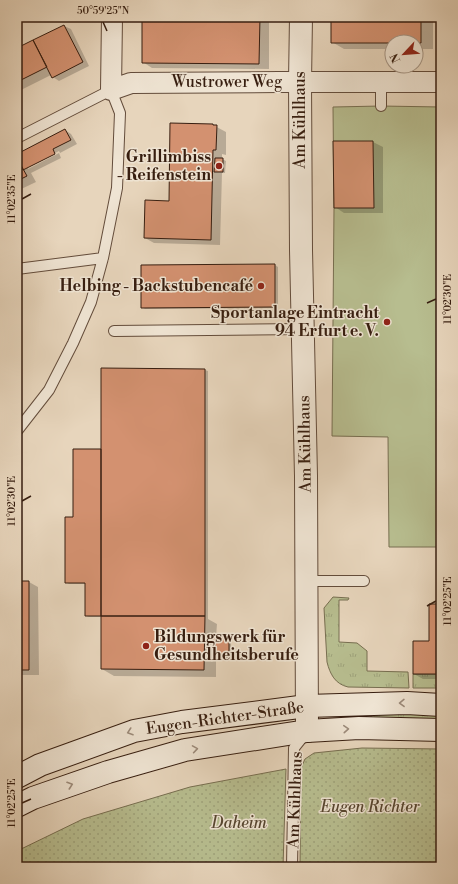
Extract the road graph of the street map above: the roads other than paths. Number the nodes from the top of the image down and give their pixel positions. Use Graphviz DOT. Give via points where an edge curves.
graph roads {
  1 [pos="112,17"];
  2 [pos="301,17"];
  3 [pos="300,82"];
  4 [pos="381,82"];
  5 [pos="441,82"];
  6 [pos="111,90"];
  7 [pos="381,106"];
  8 [pos="17,138"];
  9 [pos="103,258"];
  10 [pos="17,269"];
  11 [pos="303,329"];
  12 [pos="114,330"];
  13 [pos="17,431"];
  14 [pos="306,581"];
  15 [pos="364,581"];
  16 [pos="441,705"];
  17 [pos="306,706"];
  18 [pos="441,730"];
  19 [pos="307,731"];
  20 [pos="17,777"];
  21 [pos="17,806"];
  22 [pos="292,867"];
  1 -- 6 [label="street"];
  2 -- 3 [label="main road, Am Kühlhaus"];
  3 -- 4 [label="street, Wustrower Weg"];
  3 -- 6 [label="street, Wustrower Weg" via="131,83"];
  3 -- 11 [label="main road, Am Kühlhaus"];
  4 -- 5 [label="street, Wustrower Weg"];
  4 -- 7 [label="lane"];
  6 -- 8 [label="lane"];
  6 -- 9 [label="lane" via="120,113 117,188"];
  9 -- 10 [label="lane"];
  9 -- 13 [label="lane" via="92,302 73,343 49,390"];
  11 -- 12 [label="lane"];
  11 -- 14 [label="main road, Am Kühlhaus"];
  14 -- 15 [label="lane"];
  14 -- 17 [label="main road, Am Kühlhaus"];
  16 -- 17 [label="main road, Eugen-Richter-Straße, one-way" via="407,703"];
  17 -- 19 [label="main road, Am Kühlhaus"];
  17 -- 20 [label="main road, Eugen-Richter-Straße, one-way" via="182,722 134,731 40,765"];
  19 -- 18 [label="main road, Eugen-Richter-Straße, one-way" via="359,728"];
  21 -- 19 [label="main road, Eugen-Richter-Straße, one-way" via="108,772 185,750"];
  19 -- 22 [label="lane, Am Kühlhaus" via="294,748"];
}
